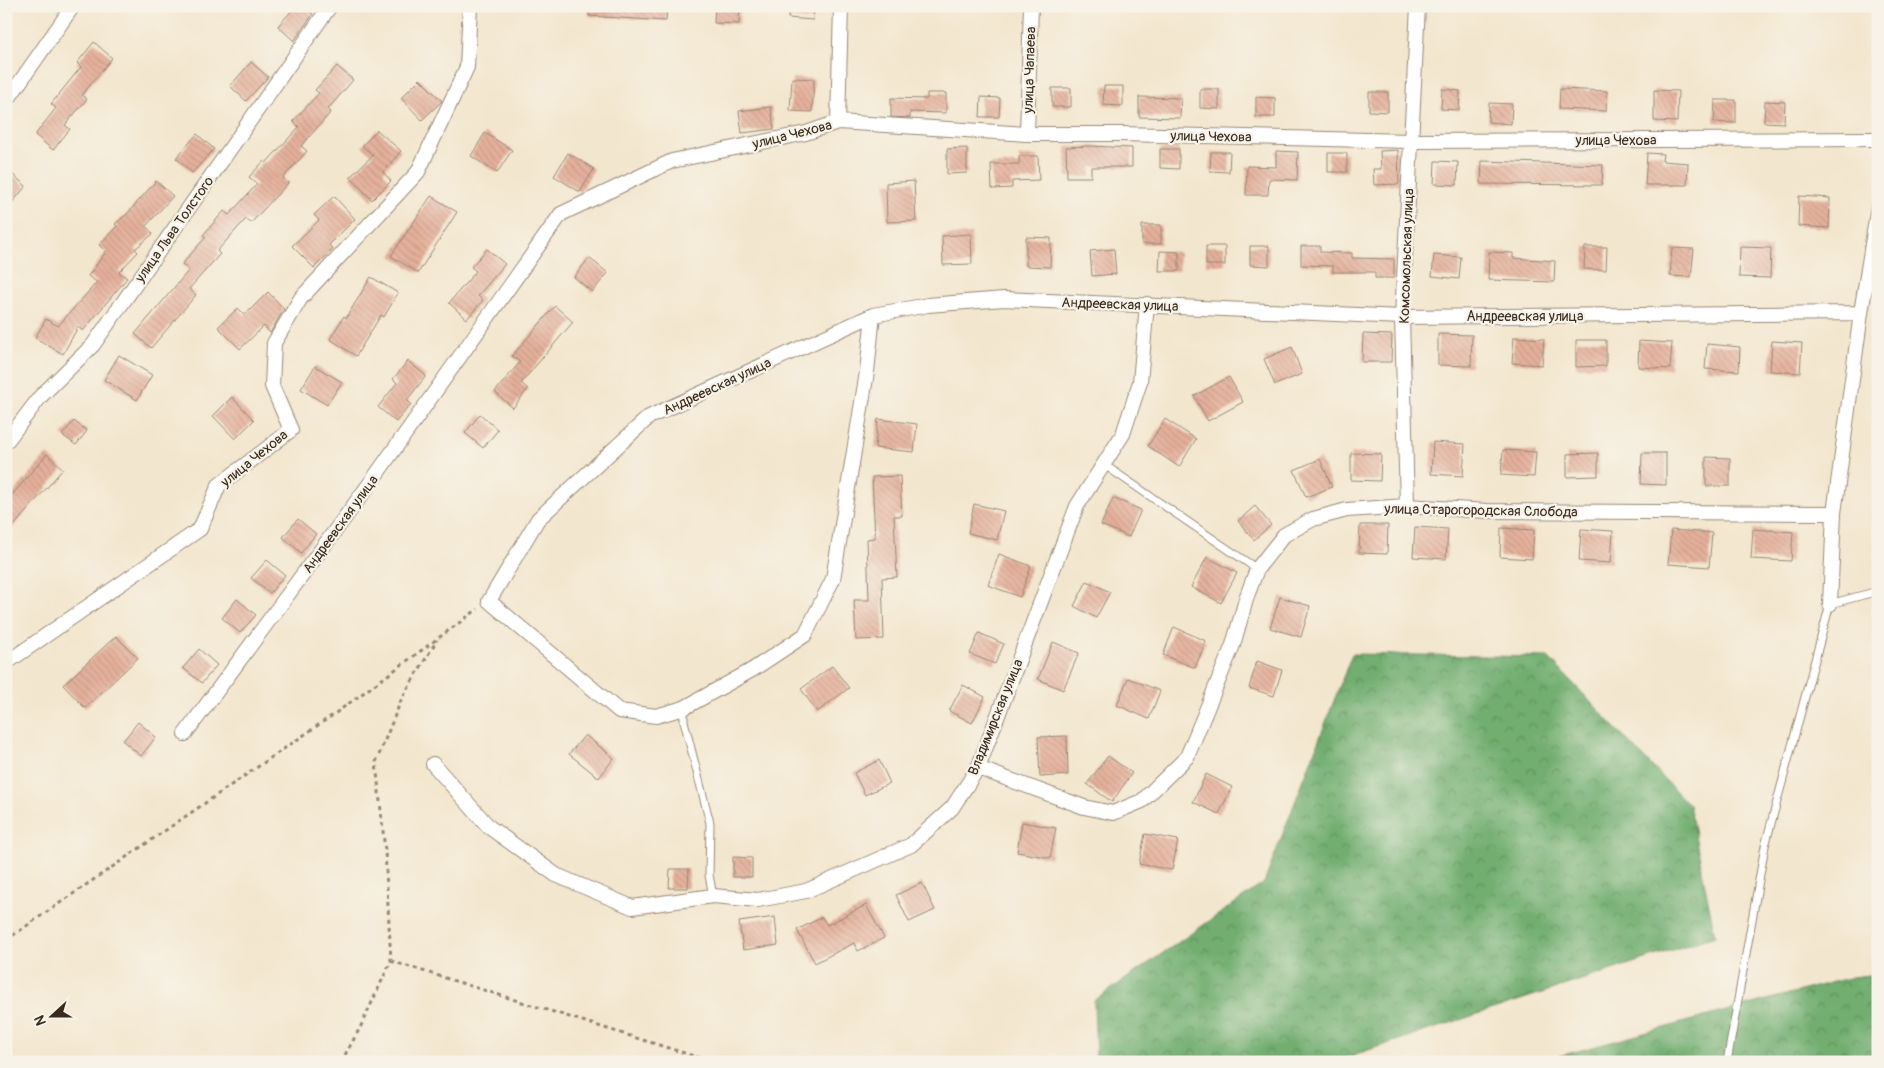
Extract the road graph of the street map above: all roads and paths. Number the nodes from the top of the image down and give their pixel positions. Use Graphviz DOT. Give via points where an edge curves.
graph roads {
  1 [pos="73,6"];
  2 [pos="330,6"];
  3 [pos="470,6"];
  4 [pos="841,6"];
  5 [pos="1032,6"];
  6 [pos="1418,6"];
  7 [pos="6,102"];
  8 [pos="838,122"];
  9 [pos="1027,134"];
  10 [pos="1878,139"];
  11 [pos="1410,141"];
  12 [pos="1878,207"];
  13 [pos="561,214"];
  14 [pos="1148,304"];
  15 [pos="1861,313"];
  16 [pos="873,315"];
  17 [pos="1402,316"];
  18 [pos="6,442"];
  19 [pos="1103,464"];
  20 [pos="1407,506"];
  21 [pos="1834,513"];
  22 [pos="1257,568"];
  23 [pos="1878,590"];
  24 [pos="489,601"];
  25 [pos="1830,604"];
  26 [pos="438,638"];
  27 [pos="6,663"];
  28 [pos="684,708"];
  29 [pos="185,734"];
  30 [pos="433,764"];
  31 [pos="978,768"];
  32 [pos="713,896"];
  33 [pos="6,940"];
  34 [pos="391,960"];
  35 [pos="341,1062"];
  36 [pos="713,1062"];
  37 [pos="1727,1062"];
  1 -- 7 [label="street"];
  2 -- 18 [label="street, улица Льва Толстого" via="93,345 40,398"];
  3 -- 27 [label="street, улица Чехова" via="467,67 418,172 301,298 274,343 272,386 291,430 219,485 200,529"];
  4 -- 8 [label="street"];
  5 -- 9 [label="street, улица Чапаева"];
  6 -- 11 [label="street, Комсомольская улица"];
  8 -- 9 [label="street, улица Чехова"];
  8 -- 13 [label="street, улица Чехова" via="806,133 672,161"];
  9 -- 11 [label="street, улица Чехова"];
  10 -- 11 [label="street, улица Чехова"];
  11 -- 17 [label="street, Комсомольская улица"];
  12 -- 15 [label="street"];
  13 -- 29 [label="street, Андреевская улица" via="371,482"];
  14 -- 16 [label="street, Андреевская улица" via="1004,300 928,305"];
  14 -- 17 [label="street, Андреевская улица"];
  14 -- 19 [label="street, Владимирская улица" via="1140,382 1123,434"];
  15 -- 17 [label="street, Андреевская улица"];
  15 -- 21 [label="street"];
  16 -- 24 [label="street, Андреевская улица" via="649,417 538,519"];
  16 -- 28 [label="street" via="867,372 833,579 805,635 752,670"];
  17 -- 20 [label="street, Комсомольская улица"];
  19 -- 22 [label="lane"];
  19 -- 31 [label="street, Владимирская улица" via="1077,506"];
  20 -- 21 [label="street, улица Старогородская Слобода" via="1487,511"];
  20 -- 22 [label="street, улица Старогородская Слобода" via="1347,510 1313,519 1284,535"];
  21 -- 25 [label="street"];
  22 -- 31 [label="street, улица Старогородская Слобода" via="1234,645 1187,757 1142,801 1113,813 1084,807"];
  23 -- 25 [label="lane"];
  24 -- 26 [label="path"];
  24 -- 28 [label="street" via="619,711 656,716"];
  25 -- 37 [label="lane" via="1765,846"];
  26 -- 33 [label="path" via="333,715"];
  26 -- 34 [label="path" via="402,698 376,762"];
  28 -- 32 [label="lane" via="684,721 710,823 709,874"];
  30 -- 32 [label="street, Владимирская улица" via="489,827 556,874 632,907"];
  31 -- 32 [label="street, Владимирская улица" via="952,808 912,845 806,891 758,900"];
  34 -- 35 [label="path"];
  34 -- 36 [label="path"];
}
